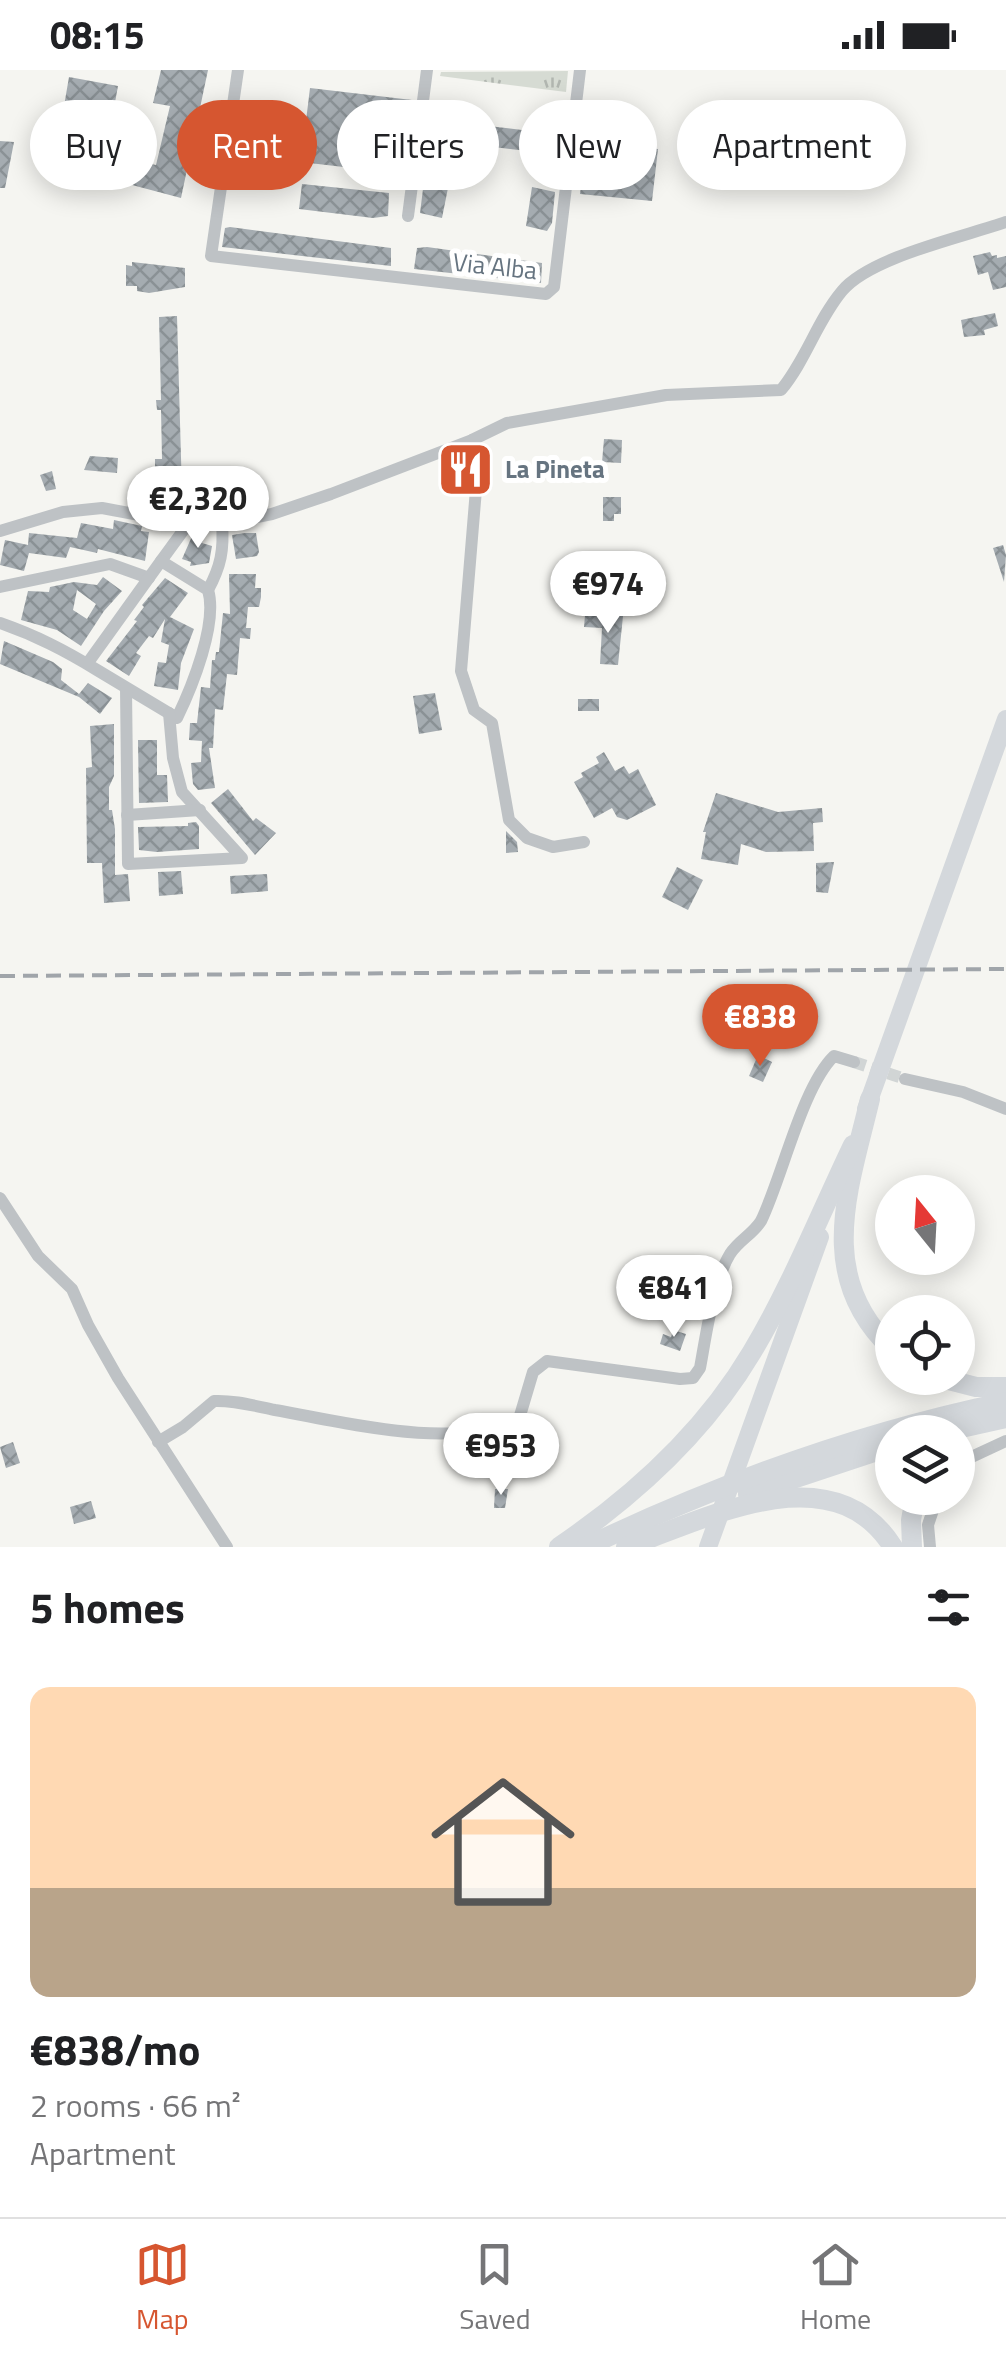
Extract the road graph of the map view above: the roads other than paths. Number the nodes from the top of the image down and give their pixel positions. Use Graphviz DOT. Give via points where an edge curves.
graph roads {
  1 [pos="238,70"];
  2 [pos="427,70"];
  3 [pos="580,70"];
  4 [pos="408,216"];
  5 [pos="1006,222"];
  6 [pos="472,440"];
  7 [pos="222,523"];
  8 [pos="188,524"];
  9 [pos="0,531"];
  10 [pos="161,561"];
  11 [pos="149,578"];
  12 [pos="0,588"];
  13 [pos="208,590"];
  14 [pos="0,623"];
  15 [pos="87,664"];
  16 [pos="126,688"];
  17 [pos="169,713"];
  18 [pos="1006,718"];
  19 [pos="200,810"];
  20 [pos="126,814"];
  21 [pos="584,842"];
  22 [pos="854,1062"];
  23 [pos="905,1079"];
  24 [pos="870,1099"];
  25 [pos="1006,1109"];
  26 [pos="853,1145"];
  27 [pos="0,1198"];
  28 [pos="875,1327"];
  29 [pos="975,1386"];
  30 [pos="1006,1388"];
  31 [pos="1006,1402"];
  32 [pos="1006,1418"];
  33 [pos="975,1425"];
  34 [pos="1006,1429"];
  35 [pos="975,1440"];
  36 [pos="1006,1441"];
  37 [pos="158,1442"];
  38 [pos="875,1452"];
  39 [pos="975,1455"];
  40 [pos="912,1515"];
  41 [pos="932,1515"];
  42 [pos="227,1547"];
  43 [pos="558,1547"];
  44 [pos="586,1547"];
  45 [pos="624,1547"];
  46 [pos="708,1547"];
  47 [pos="893,1547"];
  48 [pos="912,1547"];
  49 [pos="930,1547"];
  1 -- 3 [label="street, Via Alba" via="211,256 546,294 554,288"];
  2 -- 4 [label="street"];
  5 -- 6 [label="street" via="856,278 781,390 666,395 506,423"];
  6 -- 7 [label="street" via="272,514"];
  6 -- 21 [label="street" via="478,453 462,671 474,710 492,723 509,820 527,838 553,847"];
  7 -- 8 [label="street"];
  7 -- 13 [label="street" via="221,565"];
  8 -- 9 [label="street" via="102,508"];
  8 -- 10 [label="street"];
  10 -- 11 [label="street"];
  10 -- 13 [label="street"];
  11 -- 12 [label="street" via="110,564"];
  11 -- 15 [label="street"];
  13 -- 17 [label="street" via="212,604 195,674 177,718"];
  14 -- 15 [label="street" via="50,641"];
  15 -- 16 [label="street"];
  16 -- 17 [label="street"];
  16 -- 20 [label="street"];
  17 -- 19 [label="street" via="182,792"];
  18 -- 24 [label="main road"];
  19 -- 20 [label="street"];
  19 -- 20 [label="street" via="242,858 128,864"];
  22 -- 37 [label="street" via="834,1056 824,1070 762,1221 726,1262 692,1378 547,1362 533,1372 519,1418 438,1433 214,1401"];
  23 -- 25 [label="street"];
  24 -- 26 [label="main road"];
  24 -- 28 [label="highway" via="845,1209 843,1252 860,1307"];
  26 -- 43 [label="highway" via="767,1325 728,1387 655,1470"];
  26 -- 46 [label="main road"];
  27 -- 37 [label="street" via="38,1256 66,1279"];
  29 -- 30 [label="highway"];
  31 -- 44 [label="highway" via="804,1458"];
  32 -- 33 [label="highway"];
  34 -- 35 [label="highway"];
  36 -- 39 [label="street"];
  37 -- 42 [label="street"];
  38 -- 45 [label="highway" via="754,1492"];
  40 -- 48 [label="highway"];
  41 -- 49 [label="street"];
  45 -- 47 [label="highway" via="748,1505 799,1496 856,1510"];
}
